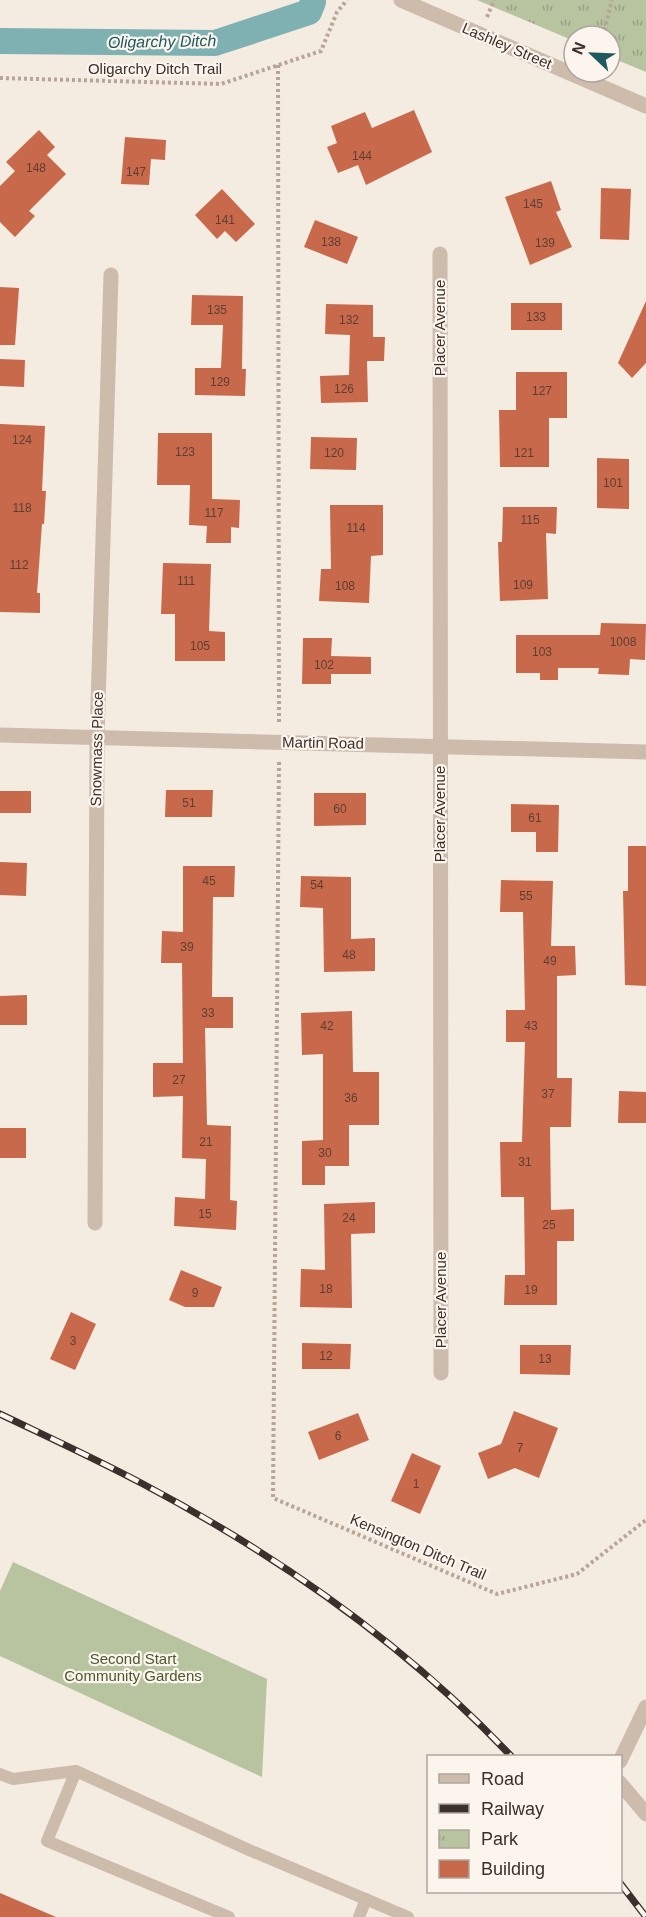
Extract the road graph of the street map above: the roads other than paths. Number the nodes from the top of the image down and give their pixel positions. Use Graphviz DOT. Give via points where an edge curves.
graph roads {
  1 [pos="401,0"];
  2 [pos="646,106"];
  3 [pos="440,254"];
  4 [pos="111,275"];
  5 [pos="0,735"];
  6 [pos="97,738"];
  7 [pos="440,746"];
  8 [pos="646,752"];
  9 [pos="95,1223"];
  10 [pos="441,1373"];
  11 [pos="646,1707"];
  12 [pos="622,1759"];
  13 [pos="75,1771"];
  14 [pos="0,1774"];
  15 [pos="622,1784"];
  16 [pos="646,1814"];
  17 [pos="366,1899"];
  18 [pos="229,1917"];
  19 [pos="359,1917"];
  20 [pos="408,1917"];
  1 -- 2 [label="street, Lashley Street"];
  3 -- 7 [label="street, Placer Avenue"];
  4 -- 6 [label="street, Snowmass Place"];
  5 -- 6 [label="street, Martin Road"];
  6 -- 7 [label="street, Martin Road"];
  6 -- 9 [label="street, Snowmass Place"];
  7 -- 8 [label="street, Martin Road"];
  7 -- 10 [label="street, Placer Avenue"];
  11 -- 12 [label="street"];
  13 -- 14 [label="lane" via="13,1779"];
  13 -- 17 [label="lane"];
  13 -- 18 [label="lane" via="48,1841"];
  15 -- 16 [label="street"];
  17 -- 19 [label="lane"];
  17 -- 20 [label="lane"];
}
